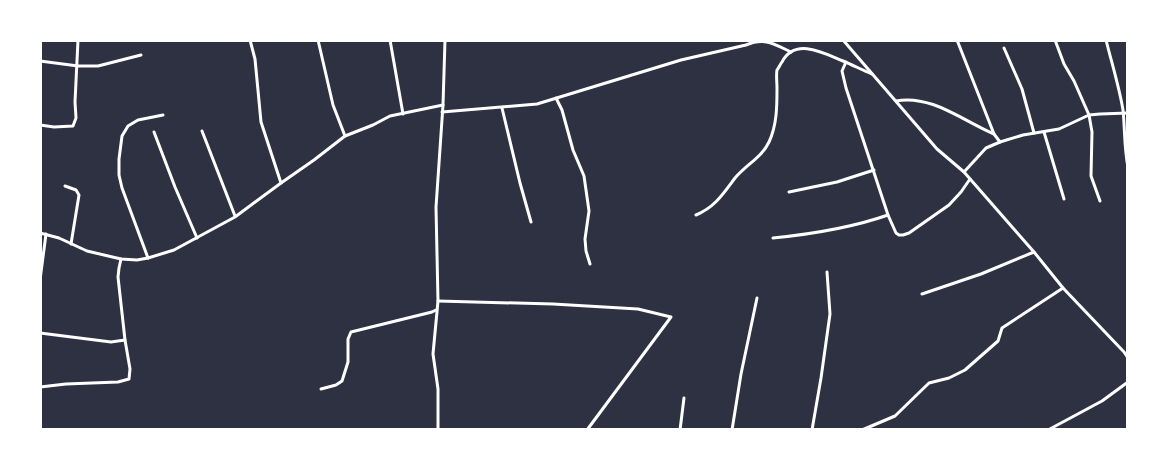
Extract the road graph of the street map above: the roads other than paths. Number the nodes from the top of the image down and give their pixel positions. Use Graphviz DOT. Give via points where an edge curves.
graph roads {
  1 [pos="78,40"];
  2 [pos="250,40"];
  3 [pos="318,40"];
  4 [pos="390,40"];
  5 [pos="445,40"];
  6 [pos="843,40"];
  7 [pos="851,40"];
  8 [pos="957,40"];
  9 [pos="1055,40"];
  10 [pos="1106,40"];
  11 [pos="848,45"];
  12 [pos="1004,48"];
  13 [pos="791,52"];
  14 [pos="141,55"];
  15 [pos="40,61"];
  16 [pos="846,62"];
  17 [pos="78,66"];
  18 [pos="873,75"];
  19 [pos="556,98"];
  20 [pos="896,100"];
  21 [pos="443,105"];
  22 [pos="502,108"];
  23 [pos="442,112"];
  24 [pos="1125,113"];
  25 [pos="403,114"];
  26 [pos="163,115"];
  27 [pos="1089,116"];
  28 [pos="40,125"];
  29 [pos="202,131"];
  30 [pos="1044,131"];
  31 [pos="154,132"];
  32 [pos="1034,133"];
  33 [pos="994,134"];
  34 [pos="345,136"];
  35 [pos="1000,141"];
  36 [pos="1128,167"];
  37 [pos="874,170"];
  38 [pos="964,172"];
  39 [pos="970,179"];
  40 [pos="281,183"];
  41 [pos="64,186"];
  42 [pos="789,192"];
  43 [pos="1064,199"];
  44 [pos="1100,201"];
  45 [pos="696,215"];
  46 [pos="888,215"];
  47 [pos="235,217"];
  48 [pos="531,222"];
  49 [pos="40,233"];
  50 [pos="46,234"];
  51 [pos="197,238"];
  52 [pos="773,238"];
  53 [pos="71,244"];
  54 [pos="1034,252"];
  55 [pos="148,258"];
  56 [pos="121,260"];
  57 [pos="590,264"];
  58 [pos="827,272"];
  59 [pos="40,280"];
  60 [pos="1063,288"];
  61 [pos="922,294"];
  62 [pos="757,298"];
  63 [pos="438,301"];
  64 [pos="436,310"];
  65 [pos="40,333"];
  66 [pos="125,340"];
  67 [pos="1128,349"];
  68 [pos="1124,352"];
  69 [pos="1128,358"];
  70 [pos="1128,382"];
  71 [pos="40,387"];
  72 [pos="321,388"];
  73 [pos="684,398"];
  74 [pos="438,429"];
  75 [pos="586,429"];
  76 [pos="680,429"];
  77 [pos="732,429"];
  78 [pos="812,429"];
  79 [pos="862,429"];
  80 [pos="1048,429"];
  1 -- 17 [label="street"];
  2 -- 40 [label="street" via="261,122"];
  3 -- 34 [label="street" via="333,105"];
  4 -- 25 [label="street"];
  5 -- 21 [label="street"];
  6 -- 11 [label="street"];
  7 -- 11 [label="street"];
  8 -- 33 [label="street"];
  9 -- 27 [label="street"];
  10 -- 24 [label="street"];
  11 -- 18 [label="street"];
  12 -- 32 [label="street" via="1022,89"];
  13 -- 16 [label="street" via="808,48"];
  13 -- 19 [label="street" via="772,43 755,41"];
  13 -- 45 [label="street" via="777,69 776,113 769,142 714,205"];
  14 -- 17 [label="street" via="98,66"];
  15 -- 17 [label="street"];
  16 -- 18 [label="street"];
  16 -- 37 [label="street" via="843,77"];
  17 -- 28 [label="street" via="73,126"];
  18 -- 20 [label="street"];
  19 -- 22 [label="street"];
  19 -- 57 [label="street" via="584,176 589,211 585,239"];
  20 -- 33 [label="street" via="935,105"];
  20 -- 38 [label="street" via="937,149"];
  21 -- 23 [label="street"];
  21 -- 25 [label="street"];
  22 -- 23 [label="street"];
  22 -- 48 [label="street"];
  23 -- 63 [label="street" via="436,207"];
  24 -- 27 [label="street"];
  24 -- 36 [label="street"];
  25 -- 34 [label="street"];
  26 -- 55 [label="street" via="128,126 122,136 119,159 118,175"];
  27 -- 30 [label="street"];
  27 -- 44 [label="street" via="1091,176"];
  29 -- 47 [label="street"];
  30 -- 32 [label="street"];
  30 -- 43 [label="street"];
  31 -- 51 [label="street"];
  32 -- 35 [label="street"];
  33 -- 35 [label="street"];
  34 -- 40 [label="street"];
  35 -- 38 [label="street" via="987,148"];
  37 -- 42 [label="street"];
  37 -- 46 [label="street"];
  38 -- 39 [label="street"];
  39 -- 46 [label="street" via="949,205 903,236 896,233"];
  39 -- 54 [label="street"];
  40 -- 47 [label="street"];
  41 -- 53 [label="street" via="79,195"];
  46 -- 52 [label="street" via="861,224"];
  47 -- 51 [label="street"];
  49 -- 50 [label="street"];
  50 -- 53 [label="street"];
  50 -- 59 [label="street"];
  51 -- 55 [label="street"];
  53 -- 56 [label="street"];
  54 -- 60 [label="street"];
  54 -- 61 [label="street"];
  55 -- 56 [label="street"];
  56 -- 66 [label="street" via="118,277"];
  58 -- 78 [label="street" via="830,314"];
  60 -- 68 [label="street"];
  60 -- 79 [label="street" via="1002,328 998,341 965,370 928,383 895,416"];
  62 -- 77 [label="street"];
  63 -- 64 [label="street"];
  63 -- 75 [label="street" via="628,308 671,317"];
  64 -- 72 [label="street" via="353,331 349,334 348,362 342,381"];
  64 -- 74 [label="street" via="433,354"];
  65 -- 66 [label="street" via="111,342"];
  66 -- 71 [label="street" via="129,379"];
  67 -- 68 [label="street"];
  68 -- 69 [label="street"];
  70 -- 80 [label="street" via="1102,402"];
  73 -- 76 [label="street"];
}
